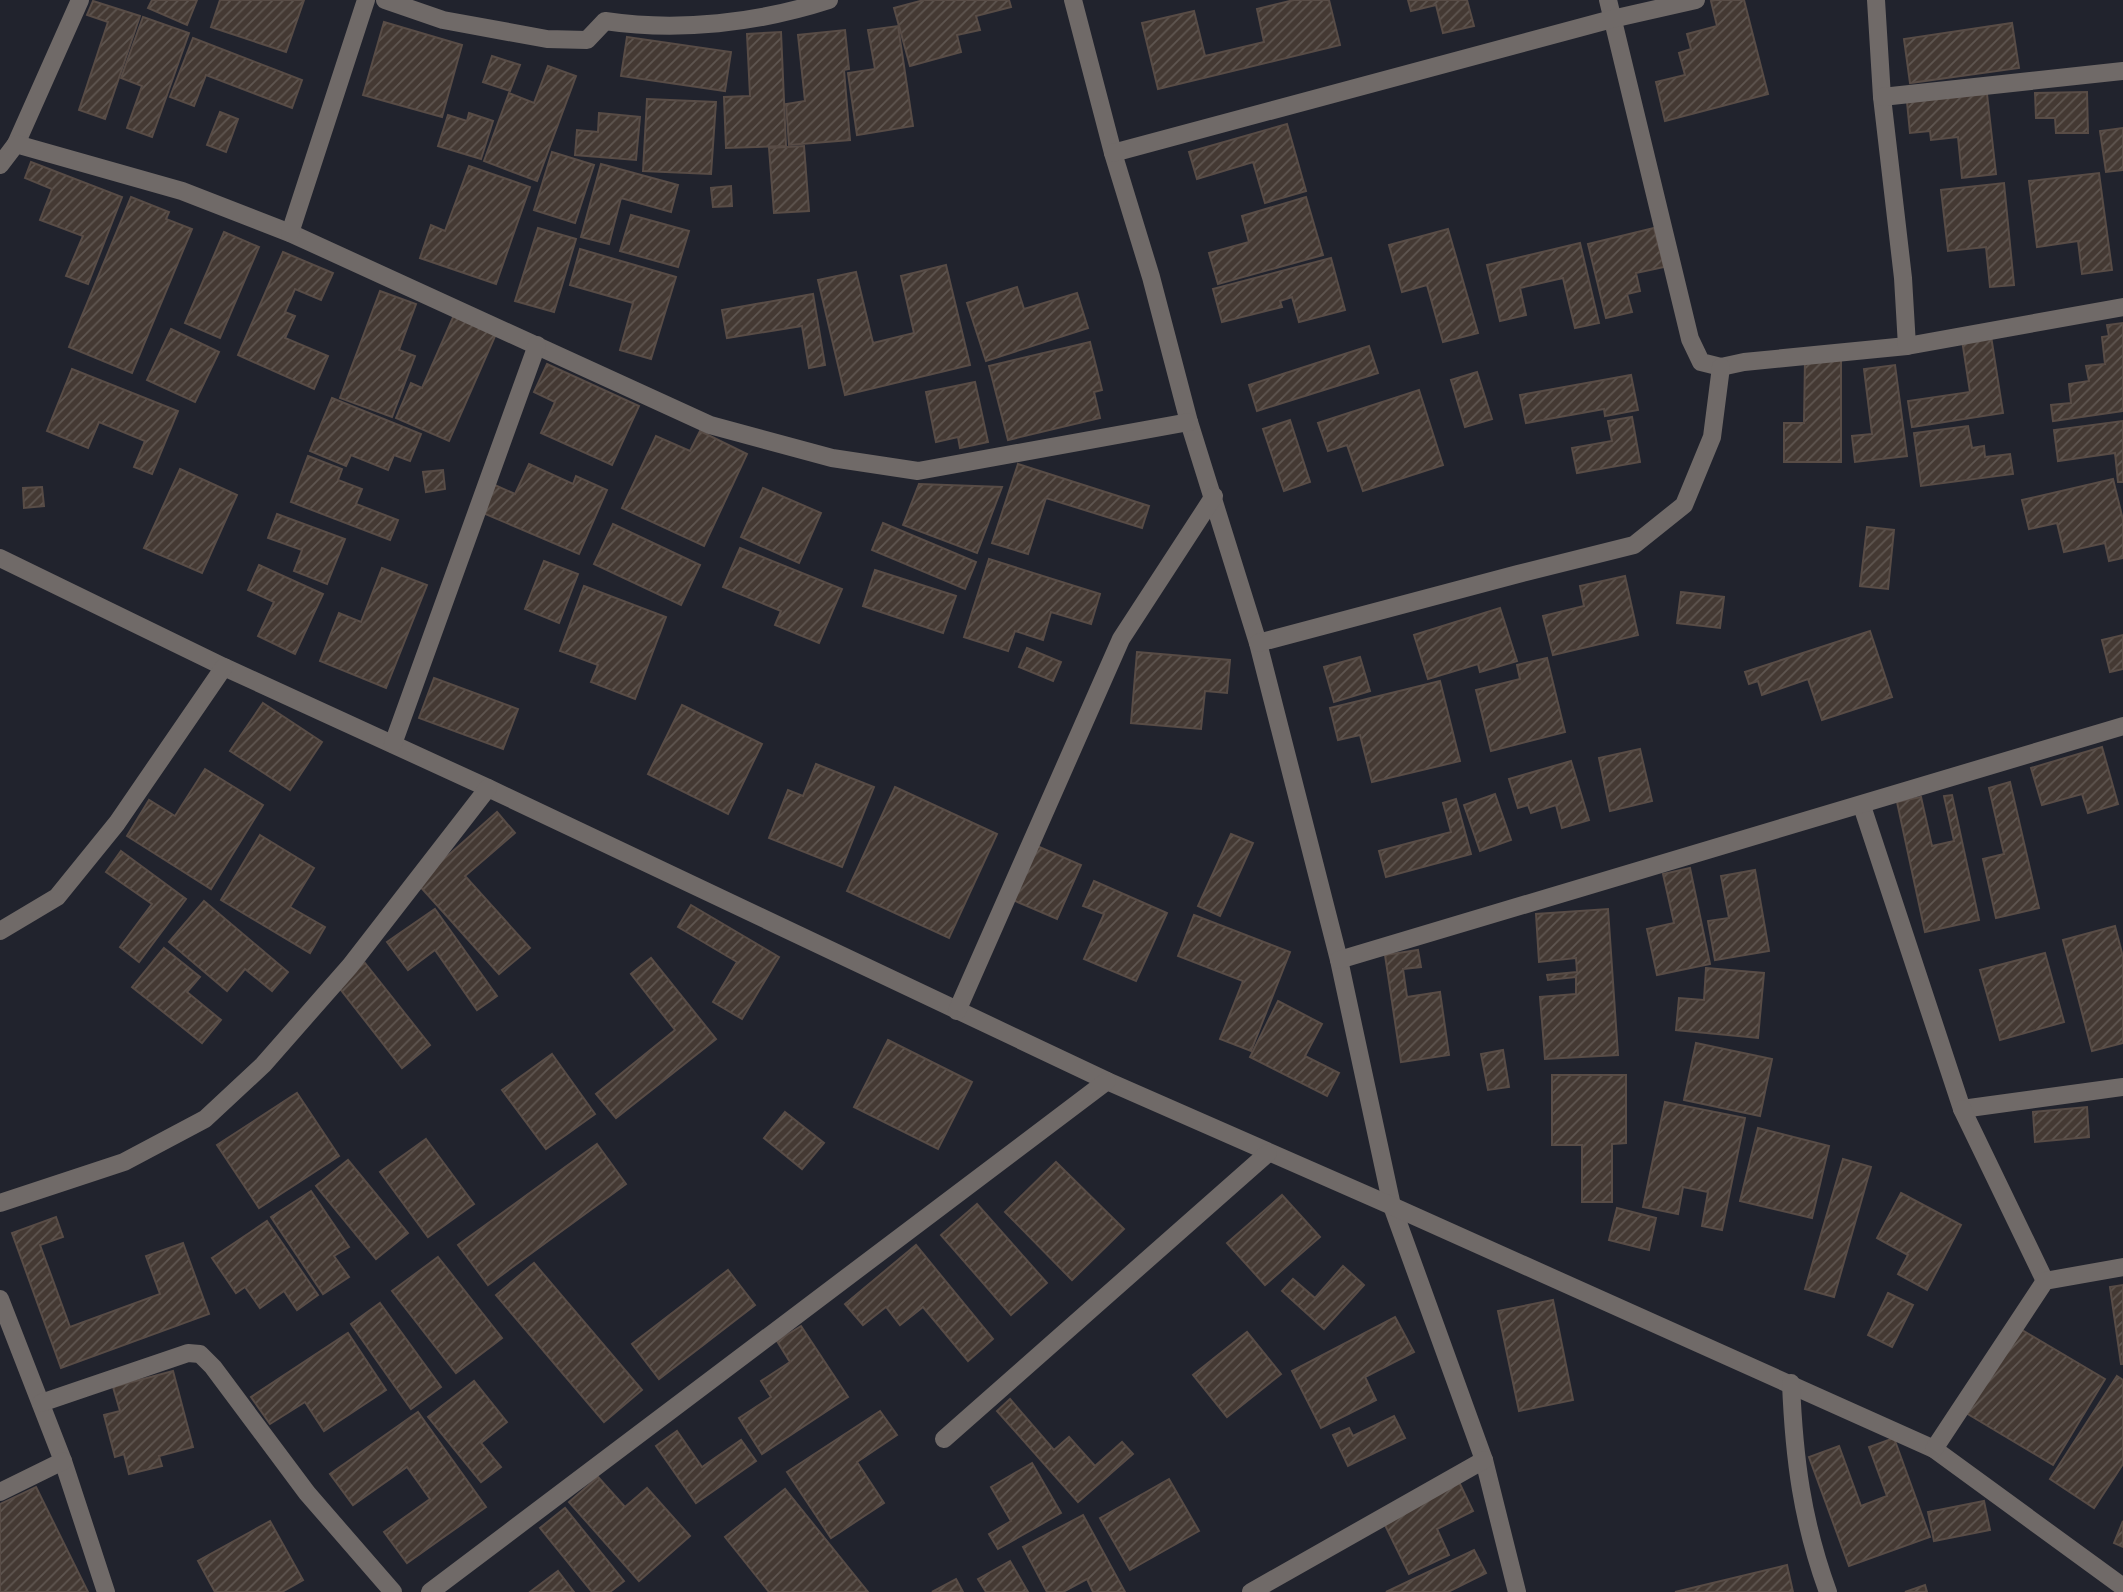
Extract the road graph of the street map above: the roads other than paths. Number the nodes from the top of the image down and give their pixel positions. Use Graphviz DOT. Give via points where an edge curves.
graph roads {
  1 [pos="80,0"];
  2 [pos="366,0"];
  3 [pos="385,0"];
  4 [pos="829,0"];
  5 [pos="1073,0"];
  6 [pos="1608,0"];
  7 [pos="1696,0"];
  8 [pos="1875,0"];
  9 [pos="1612,19"];
  10 [pos="2123,71"];
  11 [pos="1882,97"];
  12 [pos="16,144"];
  13 [pos="1113,153"];
  14 [pos="0,165"];
  15 [pos="290,233"];
  16 [pos="2123,307"];
  17 [pos="537,345"];
  18 [pos="1907,346"];
  19 [pos="1721,367"];
  20 [pos="1189,422"];
  21 [pos="1214,496"];
  22 [pos="0,558"];
  23 [pos="1258,643"];
  24 [pos="224,667"];
  25 [pos="2123,726"];
  26 [pos="393,744"];
  27 [pos="488,788"];
  28 [pos="1862,806"];
  29 [pos="0,931"];
  30 [pos="1339,960"];
  31 [pos="957,1011"];
  32 [pos="1107,1081"];
  33 [pos="2123,1087"];
  34 [pos="1962,1109"];
  35 [pos="1268,1153"];
  36 [pos="0,1203"];
  37 [pos="1392,1206"];
  38 [pos="2123,1267"];
  39 [pos="2045,1281"];
  40 [pos="0,1299"];
  41 [pos="1791,1383"];
  42 [pos="41,1404"];
  43 [pos="944,1440"];
  44 [pos="1934,1449"];
  45 [pos="63,1461"];
  46 [pos="1484,1461"];
  47 [pos="0,1492"];
  48 [pos="2123,1587"];
  49 [pos="106,1592"];
  50 [pos="393,1592"];
  51 [pos="430,1592"];
  52 [pos="1251,1592"];
  53 [pos="1517,1592"];
  54 [pos="1828,1592"];
  1 -- 12 [label="street"];
  2 -- 15 [label="street"];
  3 -- 4 [label="street" via="443,20 575,41 587,40 605,21 714,25"];
  5 -- 13 [label="street"];
  6 -- 9 [label="street"];
  7 -- 9 [label="street"];
  8 -- 11 [label="street"];
  9 -- 13 [label="street"];
  9 -- 19 [label="street" via="1690,339 1701,362"];
  10 -- 11 [label="street"];
  11 -- 18 [label="street"];
  12 -- 14 [label="street"];
  12 -- 15 [label="street" via="182,191"];
  13 -- 20 [label="street"];
  15 -- 17 [label="street"];
  16 -- 18 [label="street"];
  17 -- 20 [label="street" via="710,425 832,458 918,471"];
  17 -- 26 [label="street"];
  18 -- 19 [label="street"];
  19 -- 23 [label="street" via="1712,438 1684,505 1634,545"];
  20 -- 21 [label="street"];
  21 -- 23 [label="street"];
  21 -- 31 [label="street" via="1121,639"];
  22 -- 24 [label="street"];
  23 -- 30 [label="street"];
  24 -- 26 [label="street"];
  24 -- 29 [label="street" via="117,823 57,897"];
  25 -- 28 [label="street"];
  26 -- 27 [label="street"];
  27 -- 31 [label="street"];
  27 -- 36 [label="street" via="351,966 263,1065 205,1119 124,1162"];
  28 -- 30 [label="street"];
  28 -- 34 [label="street"];
  30 -- 37 [label="street"];
  31 -- 32 [label="street"];
  32 -- 35 [label="street"];
  32 -- 51 [label="street"];
  33 -- 34 [label="street"];
  34 -- 39 [label="street"];
  35 -- 37 [label="street"];
  35 -- 43 [label="street"];
  37 -- 41 [label="street"];
  37 -- 46 [label="street"];
  38 -- 39 [label="street"];
  39 -- 44 [label="street"];
  40 -- 42 [label="street"];
  41 -- 44 [label="street"];
  41 -- 54 [label="street" via="1799,1480 1812,1548"];
  42 -- 45 [label="street"];
  42 -- 50 [label="street" via="188,1353 200,1354 307,1493"];
  44 -- 48 [label="street"];
  45 -- 47 [label="street"];
  45 -- 49 [label="street"];
  46 -- 52 [label="street"];
  46 -- 53 [label="street"];
}
